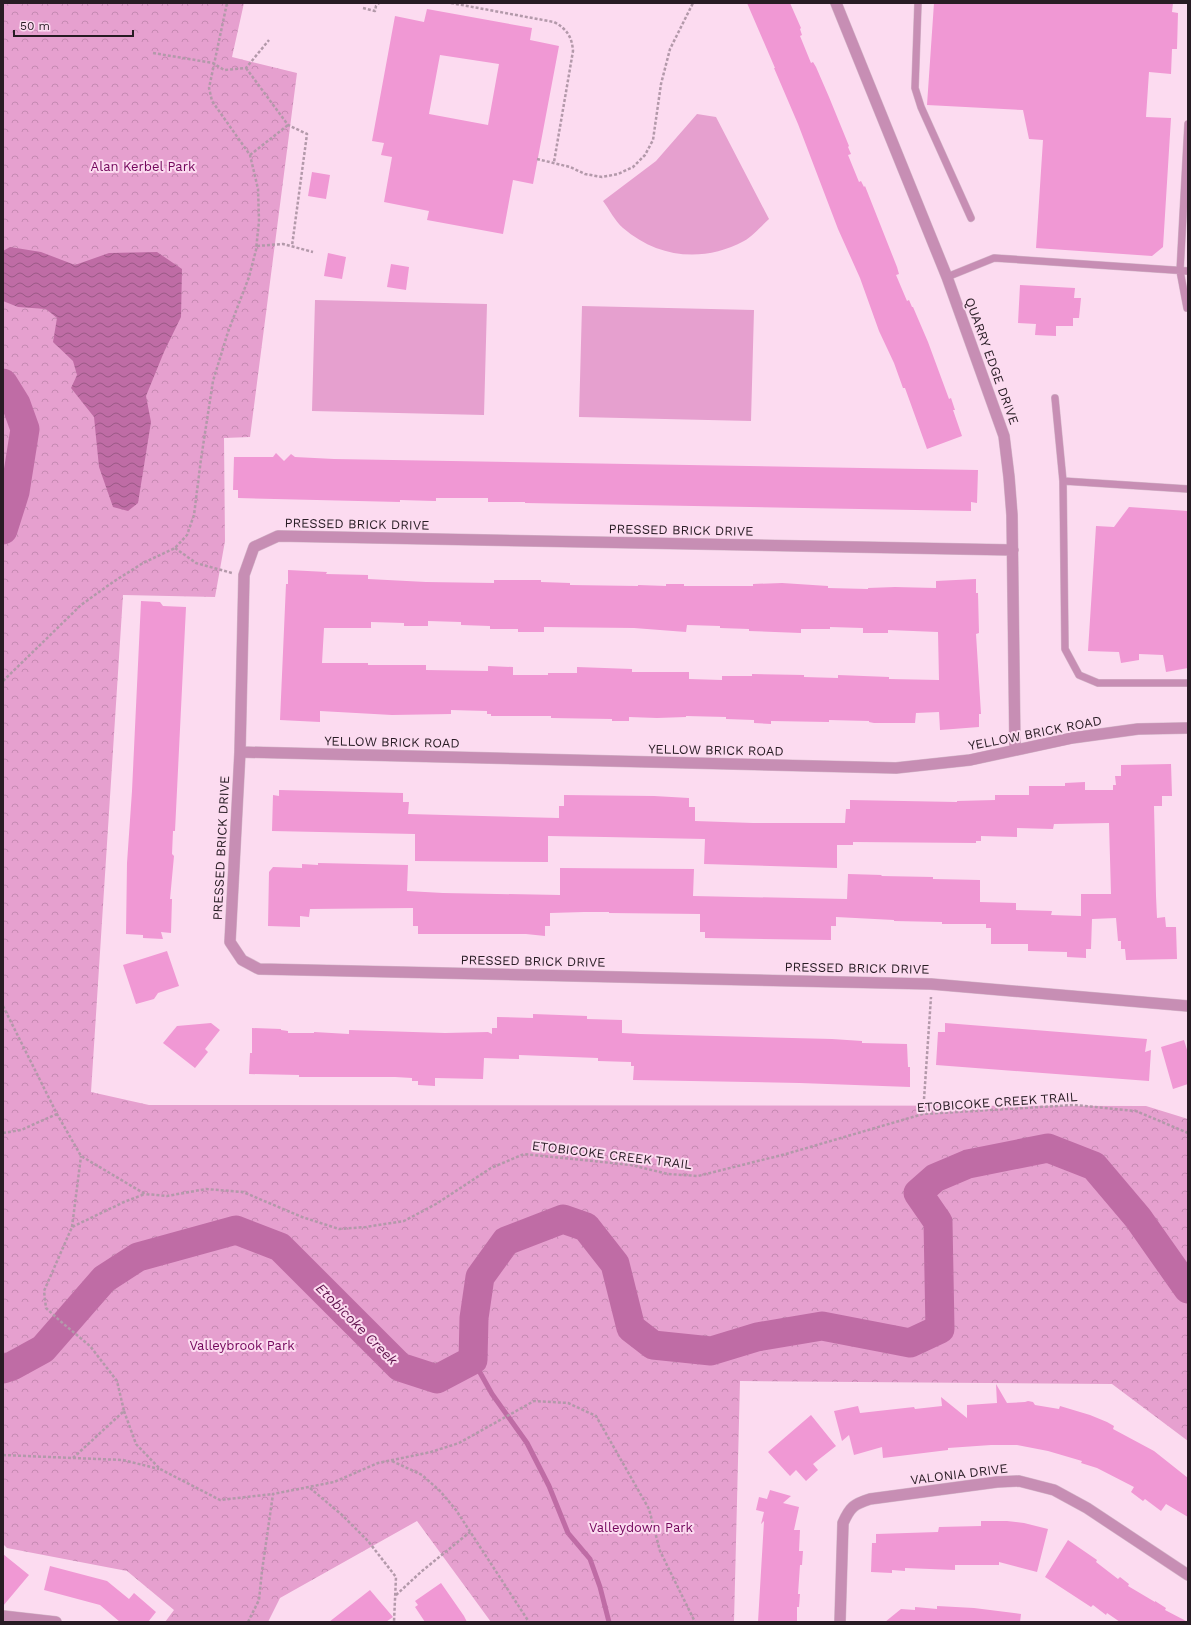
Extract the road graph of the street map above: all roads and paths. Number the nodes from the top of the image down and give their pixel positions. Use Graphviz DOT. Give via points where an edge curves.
graph roads {
  1 [pos="227,3"];
  2 [pos="379,3"];
  3 [pos="450,3"];
  4 [pos="694,3"];
  5 [pos="836,3"];
  6 [pos="918,3"];
  7 [pos="363,8"];
  8 [pos="269,40"];
  9 [pos="153,53"];
  10 [pos="213,63"];
  11 [pos="246,68"];
  12 [pos="1188,124"];
  13 [pos="288,125"];
  14 [pos="250,155"];
  15 [pos="537,159"];
  16 [pos="554,162"];
  17 [pos="971,218"];
  18 [pos="257,246"];
  19 [pos="292,246"];
  20 [pos="313,252"];
  21 [pos="1180,271"];
  22 [pos="1188,271"];
  23 [pos="947,277"];
  24 [pos="1187,308"];
  25 [pos="1055,398"];
  26 [pos="1064,481"];
  27 [pos="1188,489"];
  28 [pos="175,548"];
  29 [pos="1013,550"];
  30 [pos="244,575"];
  31 [pos="3,681"];
  32 [pos="1188,683"];
  33 [pos="1188,728"];
  34 [pos="1015,750"];
  35 [pos="240,752"];
  36 [pos="931,984"];
  37 [pos="3,1006"];
  38 [pos="1188,1006"];
  39 [pos="56,1114"];
  40 [pos="923,1114"];
  41 [pos="3,1133"];
  42 [pos="1188,1133"];
  43 [pos="81,1156"];
  44 [pos="145,1194"];
  45 [pos="72,1227"];
  46 [pos="124,1411"];
  47 [pos="3,1455"];
  48 [pos="73,1458"];
  49 [pos="392,1460"];
  50 [pos="160,1469"];
  51 [pos="309,1488"];
  52 [pos="273,1494"];
  53 [pos="470,1532"];
  54 [pos="1188,1575"];
  55 [pos="396,1596"];
  56 [pos="3,1616"];
  57 [pos="56,1622"];
  58 [pos="248,1622"];
  59 [pos="394,1622"];
  60 [pos="529,1622"];
  61 [pos="696,1622"];
  62 [pos="840,1622"];
  1 -- 10 [label="path"];
  2 -- 7 [label="path" via="375,11"];
  3 -- 16 [label="path" via="554,22 568,34 573,51"];
  4 -- 16 [label="path" via="670,49 661,84 653,140 645,155 633,167 618,174 602,177 585,174"];
  5 -- 23 [label="street, QUARRY EDGE DRIVE"];
  6 -- 17 [label="lane" via="914,88"];
  8 -- 11 [label="path"];
  9 -- 10 [label="path"];
  10 -- 11 [label="path" via="224,70"];
  10 -- 14 [label="path" via="209,88 212,101"];
  11 -- 13 [label="path"];
  12 -- 21 [label="lane"];
  13 -- 14 [label="path"];
  13 -- 19 [label="path" via="308,134"];
  14 -- 18 [label="path" via="258,189"];
  15 -- 16 [label="path"];
  18 -- 19 [label="path"];
  18 -- 28 [label="path" via="249,277 213,381 194,515 187,535"];
  19 -- 20 [label="path"];
  21 -- 22 [label="lane"];
  21 -- 23 [label="lane" via="994,258"];
  21 -- 24 [label="lane"];
  23 -- 29 [label="street, QUARRY EDGE DRIVE" via="1004,436"];
  25 -- 26 [label="lane"];
  26 -- 27 [label="lane"];
  26 -- 32 [label="lane" via="1065,649 1079,675 1098,683"];
  28 -- 30 [label="path" via="196,563"];
  28 -- 31 [label="path" via="143,563 81,605"];
  29 -- 30 [label="street, PRESSED BRICK DRIVE" via="278,536 254,547"];
  29 -- 34 [label="street, QUARRY EDGE DRIVE"];
  30 -- 35 [label="street, PRESSED BRICK DRIVE"];
  33 -- 34 [label="street, YELLOW BRICK ROAD" via="1138,729 1072,738"];
  34 -- 35 [label="street, YELLOW BRICK ROAD" via="970,760 896,768"];
  35 -- 36 [label="street, PRESSED BRICK DRIVE" via="230,942 242,960 259,969"];
  36 -- 38 [label="street, PRESSED BRICK DRIVE"];
  36 -- 40 [label="path"];
  37 -- 39 [label="path, ETOBICOKE CREEK TRAIL"];
  39 -- 41 [label="path" via="21,1130"];
  39 -- 43 [label="path, ETOBICOKE CREEK TRAIL"];
  40 -- 42 [label="path, ETOBICOKE CREEK TRAIL" via="1074,1105 1136,1111"];
  40 -- 44 [label="path, ETOBICOKE CREEK TRAIL" via="786,1154 698,1176 524,1154 491,1168 436,1204 404,1221 366,1228 338,1229 243,1192 206,1190 167,1196"];
  43 -- 44 [label="path, ETOBICOKE CREEK TRAIL"];
  43 -- 45 [label="path"];
  44 -- 45 [label="path"];
  45 -- 46 [label="path" via="44,1291 46,1308 90,1346 117,1381"];
  46 -- 48 [label="path"];
  46 -- 50 [label="path" via="136,1444"];
  47 -- 48 [label="path"];
  48 -- 50 [label="path" via="123,1460"];
  49 -- 51 [label="path" via="378,1463 334,1482"];
  49 -- 53 [label="path" via="422,1475 440,1491"];
  49 -- 61 [label="path" via="431,1452 459,1442 534,1402 568,1403 596,1416 649,1509 660,1551"];
  50 -- 52 [label="path" via="220,1500"];
  51 -- 52 [label="path"];
  51 -- 55 [label="path" via="368,1541 396,1577"];
  52 -- 58 [label="path" via="260,1600"];
  53 -- 55 [label="path"];
  53 -- 60 [label="path"];
  54 -- 62 [label="street, VALONIA DRIVE" via="1087,1508 1054,1490 1020,1481 997,1482 856,1503 843,1523"];
  55 -- 59 [label="path"];
  56 -- 57 [label="street"];
}
